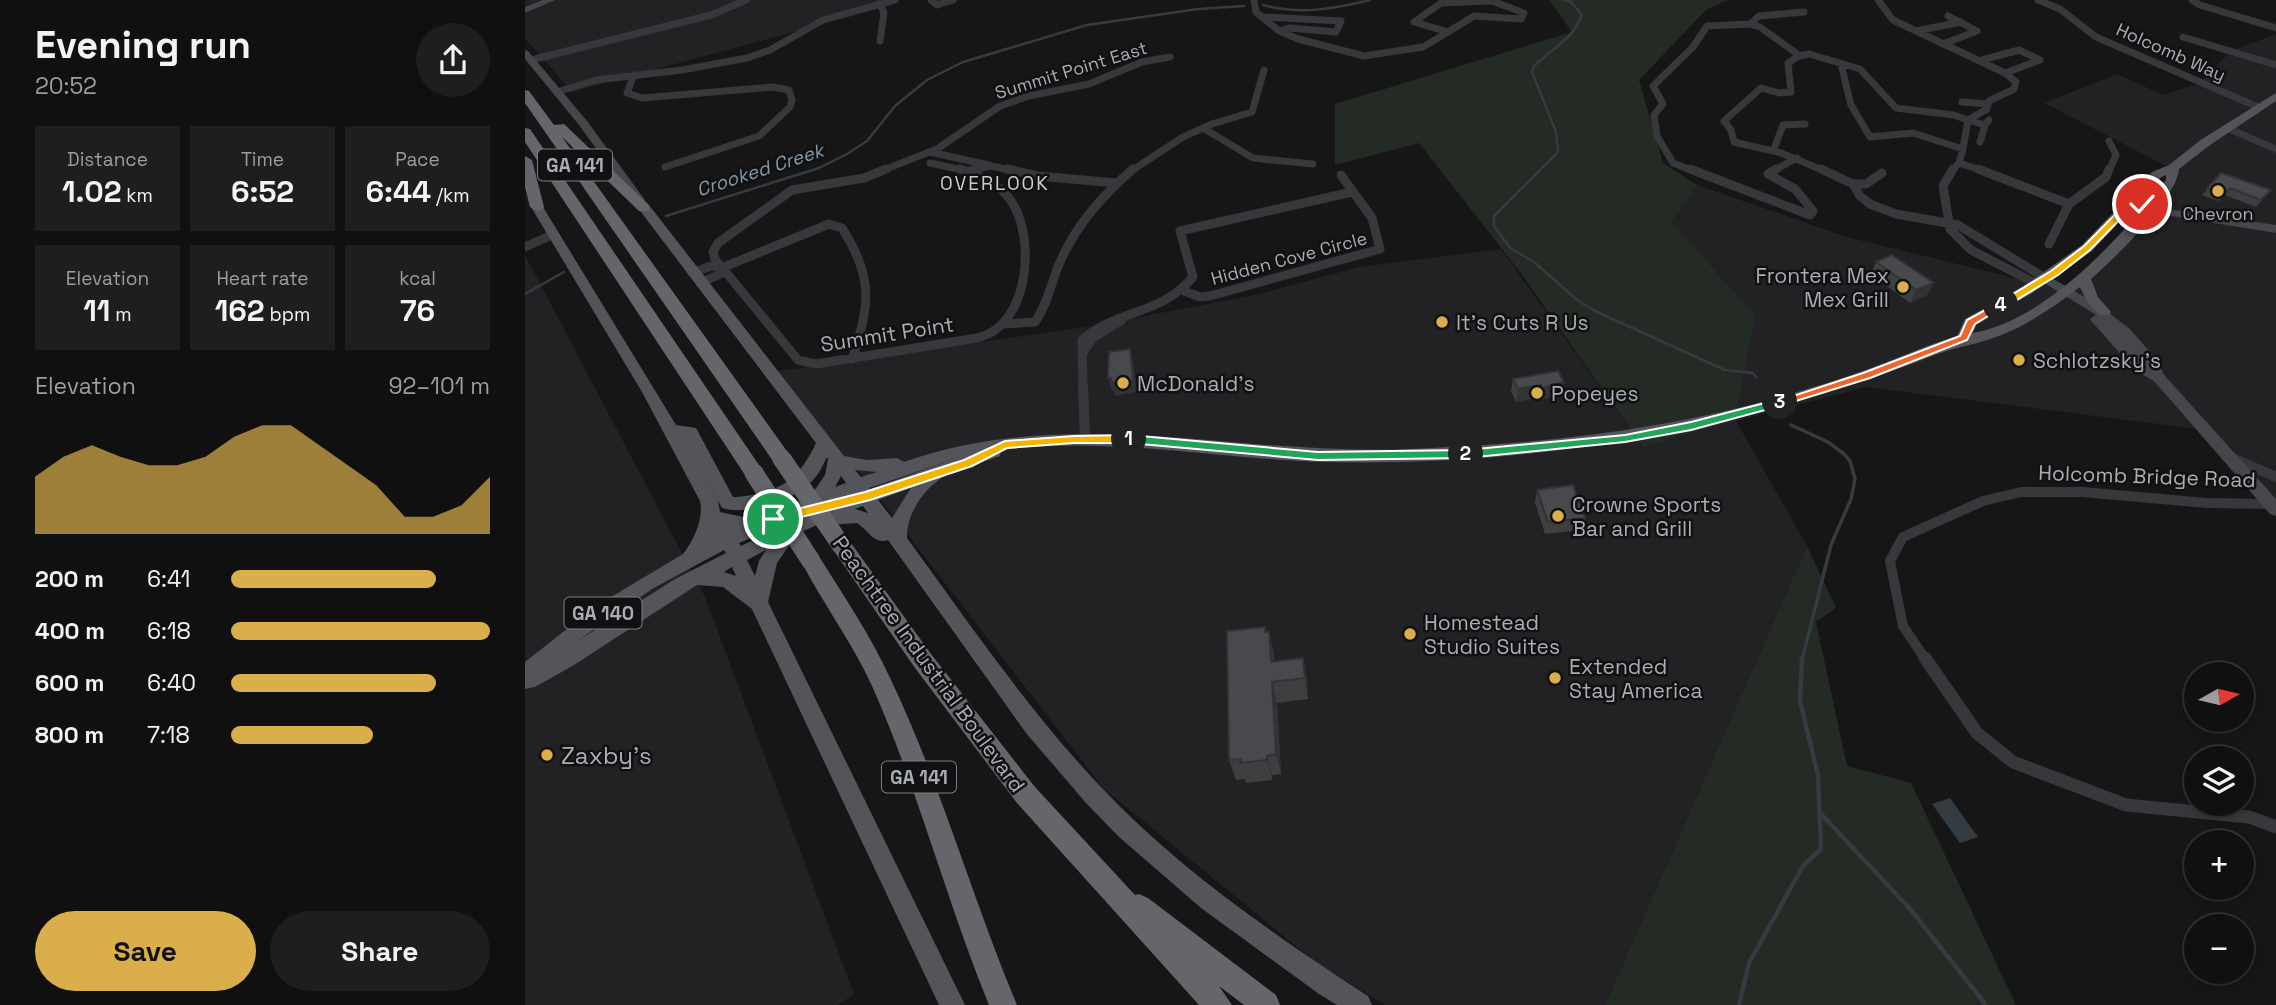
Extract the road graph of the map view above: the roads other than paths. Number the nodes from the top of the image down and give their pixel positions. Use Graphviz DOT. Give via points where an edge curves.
graph roads {
  1 [pos="551,0"];
  2 [pos="746,0"];
  3 [pos="895,0"];
  4 [pos="931,0"];
  5 [pos="953,0"];
  6 [pos="1254,0"];
  7 [pos="1878,0"];
  8 [pos="2038,0"];
  9 [pos="2192,0"];
  10 [pos="879,4"];
  11 [pos="526,9"];
  12 [pos="1804,12"];
  13 [pos="1948,16"];
  14 [pos="1263,17"];
  15 [pos="1961,22"];
  16 [pos="1750,24"];
  17 [pos="2276,28"];
  18 [pos="1279,31"];
  19 [pos="1913,31"];
  20 [pos="1448,32"];
  21 [pos="2183,37"];
  22 [pos="880,41"];
  23 [pos="1943,44"];
  24 [pos="1800,55"];
  25 [pos="528,57"];
  26 [pos="1170,57"];
  27 [pos="1982,60"];
  28 [pos="1841,64"];
  29 [pos="2276,65"];
  30 [pos="1264,71"];
  31 [pos="2005,73"];
  32 [pos="634,75"];
  33 [pos="553,88"];
  34 [pos="526,96"];
  35 [pos="2276,96"];
  36 [pos="1962,102"];
  37 [pos="1988,104"];
  38 [pos="2259,107"];
  39 [pos="1968,120"];
  40 [pos="1805,124"];
  41 [pos="1203,128"];
  42 [pos="2227,128"];
  43 [pos="525,132"];
  44 [pos="2109,141"];
  45 [pos="1980,142"];
  46 [pos="1774,149"];
  47 [pos="1963,149"];
  48 [pos="2276,149"];
  49 [pos="930,152"];
  50 [pos="1797,158"];
  51 [pos="525,160"];
  52 [pos="930,163"];
  53 [pos="1959,163"];
  54 [pos="1313,164"];
  55 [pos="991,166"];
  56 [pos="665,167"];
  57 [pos="2173,168"];
  58 [pos="969,171"];
  59 [pos="1882,173"];
  60 [pos="1341,175"];
  61 [pos="1117,183"];
  62 [pos="1853,184"];
  63 [pos="525,189"];
  64 [pos="1352,192"];
  65 [pos="2139,195"];
  66 [pos="2159,197"];
  67 [pos="2069,204"];
  68 [pos="537,208"];
  69 [pos="644,208"];
  70 [pos="2150,210"];
  71 [pos="2181,215"];
  72 [pos="1951,222"];
  73 [pos="2276,229"];
  74 [pos="554,234"];
  75 [pos="2049,244"];
  76 [pos="1987,245"];
  77 [pos="525,247"];
  78 [pos="1971,250"];
  79 [pos="724,267"];
  80 [pos="2083,277"];
  81 [pos="696,278"];
  82 [pos="2041,281"];
  83 [pos="1184,290"];
  84 [pos="2062,293"];
  85 [pos="2104,312"];
  86 [pos="1005,324"];
  87 [pos="1964,338"];
  88 [pos="852,359"];
  89 [pos="2160,379"];
  90 [pos="671,430"];
  91 [pos="1085,439"];
  92 [pos="824,443"];
  93 [pos="1005,445"];
  94 [pos="2230,457"];
  95 [pos="839,460"];
  96 [pos="944,470"];
  97 [pos="2276,477"];
  98 [pos="865,488"];
  99 [pos="2274,502"];
  100 [pos="713,514"];
  101 [pos="795,521"];
  102 [pos="898,540"];
  103 [pos="731,547"];
  104 [pos="687,562"];
  105 [pos="758,603"];
  106 [pos="971,641"];
  107 [pos="567,659"];
  108 [pos="525,674"];
  109 [pos="525,682"];
  110 [pos="2276,827"];
  111 [pos="1102,879"];
  112 [pos="953,1005"];
  113 [pos="1003,1005"];
  114 [pos="1218,1005"];
  115 [pos="1266,1005"];
  116 [pos="1359,1005"];
  1 -- 11 [label="main road"];
  2 -- 25 [label="street" via="711,15"];
  3 -- 10 [label="street"];
  4 -- 5 [label="street" via="937,5"];
  6 -- 14 [label="street" via="1256,12"];
  7 -- 19 [label="street" via="1893,20"];
  8 -- 38 [label="street, Holcomb Way" via="2060,9 2096,37"];
  9 -- 17 [label="street"];
  10 -- 22 [label="street" via="884,12"];
  10 -- 32 [label="street" via="823,20 747,58"];
  12 -- 16 [label="street" via="1759,16"];
  13 -- 15 [label="street"];
  14 -- 18 [label="street"];
  14 -- 18 [label="street" via="1341,21 1336,32"];
  15 -- 19 [label="street"];
  15 -- 23 [label="street" via="1977,31"];
  16 -- 24 [label="street"];
  16 -- 50 [label="street" via="1707,26 1693,47 1653,86 1663,104 1654,115 1657,136 1673,163 1810,215 1813,211 1795,189 1768,174"];
  18 -- 20 [label="street" via="1364,56 1423,47"];
  19 -- 23 [label="street"];
  20 -- 20 [label="street" via="1474,16 1521,19 1524,13 1492,1 1441,3 1414,22"];
  21 -- 29 [label="street"];
  23 -- 27 [label="street"];
  24 -- 28 [label="street"];
  24 -- 46 [label="street" via="1788,63 1791,92 1761,88 1724,121 1734,142"];
  25 -- 33 [label="main road"];
  26 -- 49 [label="street, Summit Point East" via="1142,62 1089,84 1000,106"];
  27 -- 31 [label="street"];
  27 -- 31 [label="street" via="2019,50 2040,61"];
  28 -- 39 [label="street" via="1860,69 1896,108"];
  28 -- 47 [label="street" via="1851,105 1870,137 1913,133"];
  30 -- 41 [label="street, Summit Point" via="1252,112"];
  31 -- 37 [label="street" via="2016,82 2014,89"];
  32 -- 33 [label="street"];
  32 -- 33 [label="street" via="614,73"];
  32 -- 56 [label="street" via="627,93 642,98 772,87 789,90 790,107 759,136"];
  33 -- 69 [label="main road"];
  34 -- 69 [label="highway"];
  34 -- 111 [label="highway, Peachtree Industrial Boulevard / GA 141, bridge" via="923,661 1026,796"];
  35 -- 38 [label="main road, GA 140"];
  36 -- 37 [label="street"];
  37 -- 39 [label="street"];
  38 -- 42 [label="main road, GA 140"];
  39 -- 45 [label="street" via="1987,123"];
  39 -- 47 [label="street"];
  40 -- 46 [label="street" via="1783,124"];
  41 -- 54 [label="street" via="1253,158"];
  41 -- 61 [label="street, Summit Point" via="1160,149"];
  42 -- 48 [label="street"];
  42 -- 57 [label="main road, GA 140"];
  43 -- 113 [label="highway, Peachtree Industrial Boulevard / GA 141, bridge" via="754,473 865,649 916,767 979,950"];
  44 -- 67 [label="street" via="2116,155 2106,177"];
  46 -- 50 [label="street"];
  47 -- 53 [label="street"];
  49 -- 55 [label="street"];
  49 -- 79 [label="street, Summit Point East" via="864,178 785,193 718,243 713,252"];
  50 -- 62 [label="street"];
  51 -- 68 [label="highway"];
  52 -- 58 [label="street"];
  53 -- 67 [label="street"];
  53 -- 72 [label="street" via="1943,186"];
  55 -- 58 [label="street"];
  55 -- 61 [label="street" via="1038,176"];
  57 -- 65 [label="main road, GA 140" via="2156,175"];
  57 -- 66 [label="main road, GA 140" via="2172,180"];
  58 -- 86 [label="street" via="1005,192 1022,232 1026,255 1023,281"];
  59 -- 62 [label="street" via="1866,184"];
  60 -- 64 [label="street, Hidden Cove Circle"];
  61 -- 86 [label="street, Summit Point" via="1093,207 1064,254 1041,315 1035,322"];
  62 -- 72 [label="street" via="1858,197 1873,207"];
  63 -- 68 [label="main road"];
  64 -- 83 [label="street, Hidden Cove Circle" via="1180,231 1193,277"];
  64 -- 83 [label="street, Hidden Cove Circle" via="1372,218 1380,249 1210,296"];
  65 -- 70 [label="main road"];
  65 -- 82 [label="main road, GA 140" via="2102,235"];
  66 -- 70 [label="main road, GA 140"];
  66 -- 71 [label="main road"];
  67 -- 75 [label="street"];
  68 -- 74 [label="main road"];
  69 -- 81 [label="main road"];
  70 -- 71 [label="main road"];
  70 -- 80 [label="main road, GA 140" via="2125,243"];
  71 -- 73 [label="main road"];
  72 -- 76 [label="street"];
  72 -- 78 [label="street" via="1951,229"];
  74 -- 77 [label="street"];
  74 -- 90 [label="main road"];
  76 -- 78 [label="street"];
  76 -- 82 [label="street"];
  78 -- 82 [label="street"];
  79 -- 81 [label="street" via="720,274"];
  79 -- 88 [label="street, Summit Point" via="798,360 816,364"];
  79 -- 88 [label="street" via="829,224 842,228 858,257 870,300"];
  80 -- 84 [label="main road, GA 140"];
  80 -- 85 [label="main road" via="2092,299"];
  81 -- 92 [label="main road"];
  82 -- 84 [label="main road, Holcomb Bridge Road"];
  82 -- 87 [label="main road, GA 140" via="1971,322"];
  83 -- 91 [label="street, Hidden Cove Circle" via="1171,301 1127,316 1093,338 1082,354"];
  84 -- 85 [label="main road, Holcomb Bridge Road"];
  84 -- 87 [label="main road, GA 140" via="1988,335"];
  84 -- 89 [label="main road, Holcomb Bridge Road" via="2098,320 2141,368"];
  85 -- 89 [label="main road, Holcomb Bridge Road" via="2155,367"];
  86 -- 88 [label="street, Summit Point" via="991,334"];
  87 -- 91 [label="main road, GA 140" via="1867,376 1771,405 1658,432 1572,445 1359,457"];
  89 -- 94 [label="main road, Holcomb Bridge Road"];
  90 -- 92 [label="main road" via="691,432 728,503 738,505 766,498 805,478"];
  90 -- 100 [label="main road"];
  91 -- 93 [label="main road, GA 140"];
  92 -- 95 [label="main road"];
  93 -- 95 [label="main road" via="965,444 884,467"];
  93 -- 96 [label="main road, GA 140"];
  93 -- 98 [label="main road, GA 140" via="968,449"];
  94 -- 97 [label="street"];
  94 -- 99 [label="main road, Holcomb Bridge Road"];
  95 -- 98 [label="main road"];
  95 -- 101 [label="main road" via="833,476"];
  96 -- 98 [label="main road, GA 140"];
  96 -- 102 [label="main road" via="905,508"];
  98 -- 101 [label="main road, GA 140"];
  98 -- 101 [label="main road"];
  98 -- 102 [label="main road"];
  99 -- 110 [label="street, Holcomb Bridge Road" via="2207,503 2082,492 2021,492 1983,501 1903,537 1890,561 1903,626 1977,733 2013,762 2126,805 2249,817"];
  100 -- 101 [label="main road" via="743,524"];
  100 -- 103 [label="main road"];
  100 -- 104 [label="main road"];
  101 -- 103 [label="main road, GA 140"];
  101 -- 105 [label="main road" via="763,572"];
  101 -- 106 [label="main road" via="848,515 870,520 955,638"];
  102 -- 106 [label="main road"];
  103 -- 104 [label="main road, GA 140" via="710,550"];
  103 -- 105 [label="main road"];
  103 -- 107 [label="main road, GA 140"];
  104 -- 108 [label="main road, GA 140" via="558,643"];
  105 -- 107 [label="main road" via="737,583 721,577 700,579"];
  105 -- 112 [label="main road"];
  106 -- 116 [label="main road" via="1063,761 1124,827 1251,933"];
  107 -- 109 [label="main road, GA 140"];
  111 -- 114 [label="highway, Peachtree Industrial Boulevard"];
  111 -- 115 [label="highway, GA 141"];
}
